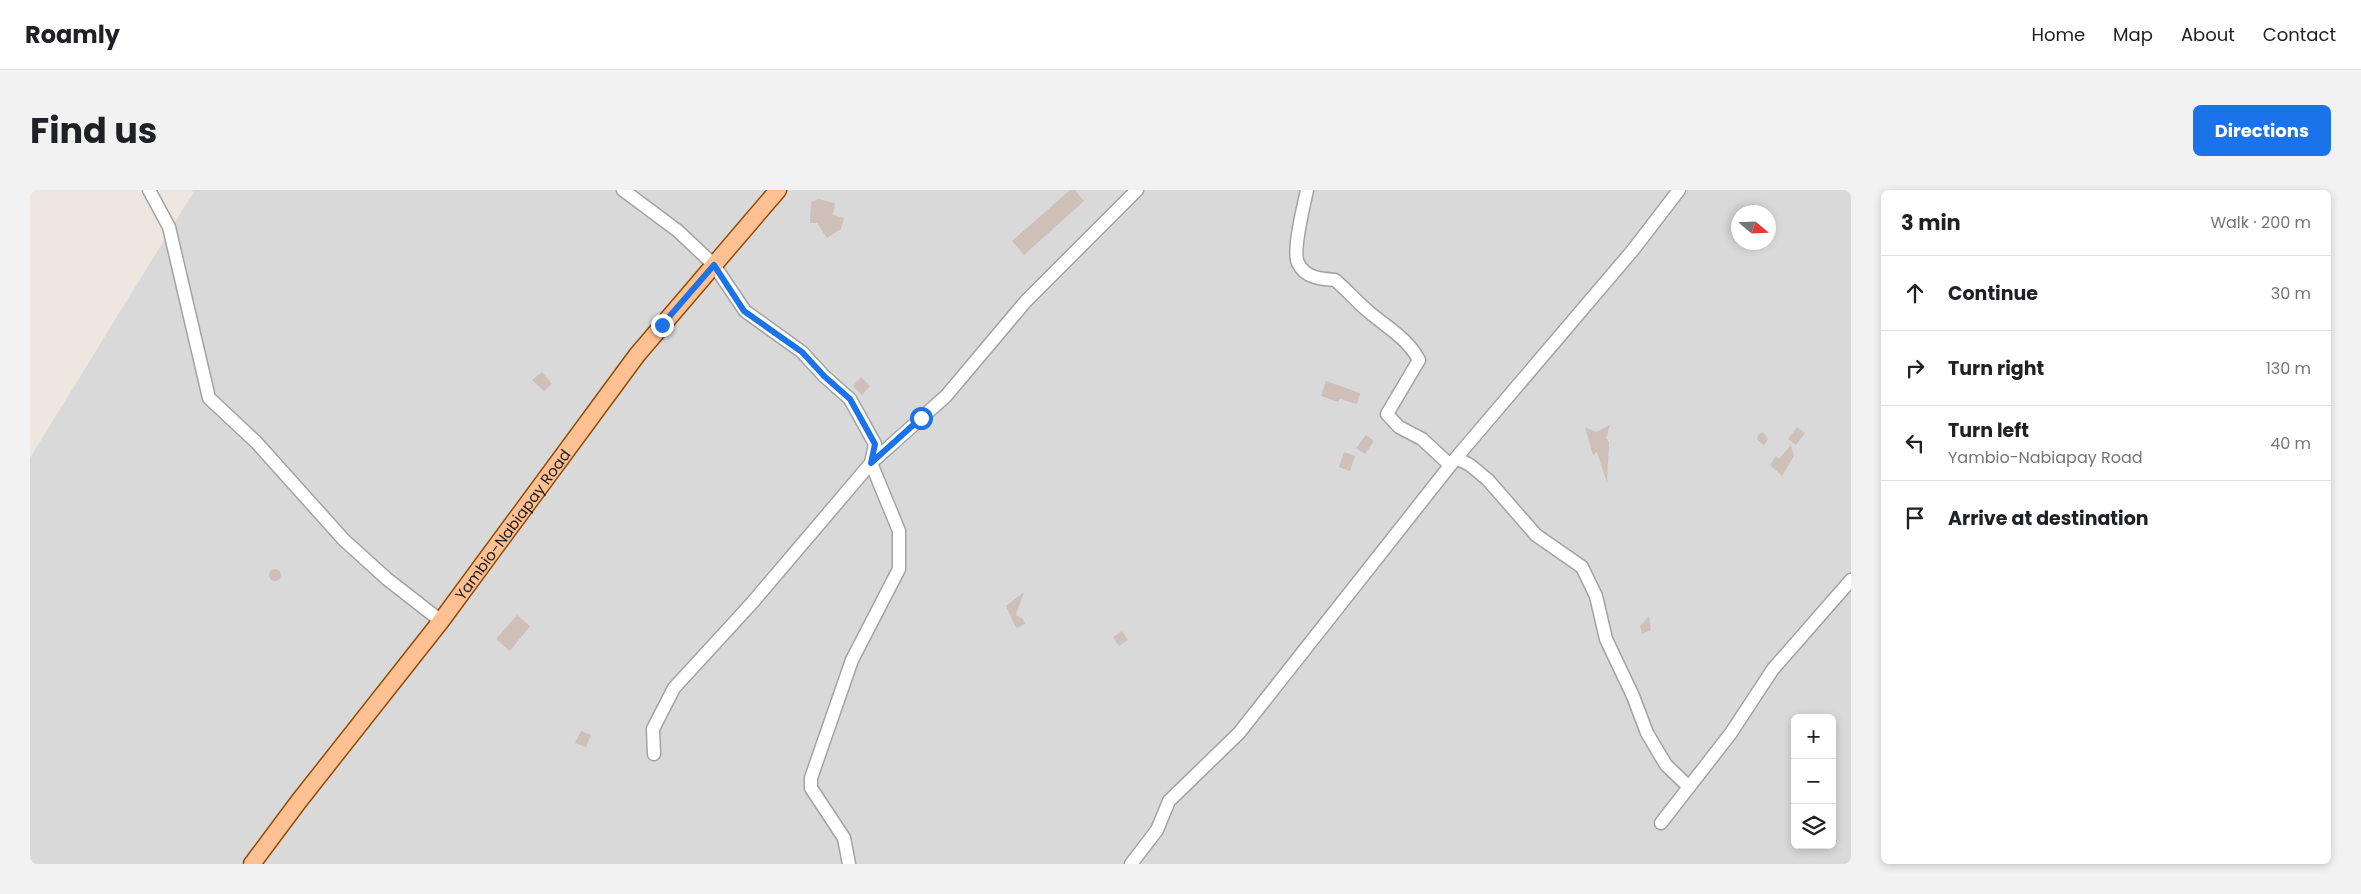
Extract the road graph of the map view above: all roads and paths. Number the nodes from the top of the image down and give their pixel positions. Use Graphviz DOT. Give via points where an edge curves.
graph roads {
  1 [pos="149,190"];
  2 [pos="623,190"];
  3 [pos="778,190"];
  4 [pos="1137,190"];
  5 [pos="1307,190"];
  6 [pos="1679,190"];
  7 [pos="714,265"];
  8 [pos="1453,461"];
  9 [pos="871,463"];
  10 [pos="1851,580"];
  11 [pos="441,621"];
  12 [pos="654,754"];
  13 [pos="1689,787"];
  14 [pos="1661,823"];
  15 [pos="252,864"];
  16 [pos="849,864"];
  17 [pos="1131,864"];
  1 -- 11 [label="street" via="169,228 209,398 256,442 344,540"];
  2 -- 7 [label="street" via="678,231"];
  3 -- 7 [label="main road, Yambio-Nabiapay Road"];
  4 -- 9 [label="street" via="1026,301 946,396"];
  5 -- 8 [label="street" via="1298,231 1297,262 1317,279 1335,280 1413,350 1419,360 1387,414 1399,427"];
  6 -- 8 [label="street" via="1633,250"];
  7 -- 9 [label="street" via="744,311 802,352 850,399 875,444"];
  7 -- 11 [label="main road, Yambio-Nabiapay Road" via="637,355"];
  8 -- 13 [label="street" via="1470,465 1488,480 1536,535 1582,567 1596,596 1606,639 1647,733 1666,765"];
  8 -- 17 [label="street" via="1239,733 1169,801 1157,830"];
  9 -- 12 [label="street" via="752,603 674,688 654,729"];
  9 -- 16 [label="street" via="899,531 900,569 852,660 811,778 812,788 844,838"];
  10 -- 13 [label="street" via="1773,669 1731,733"];
  11 -- 15 [label="main road, Yambio-Nabiapay Road"];
  13 -- 14 [label="street"];
}
